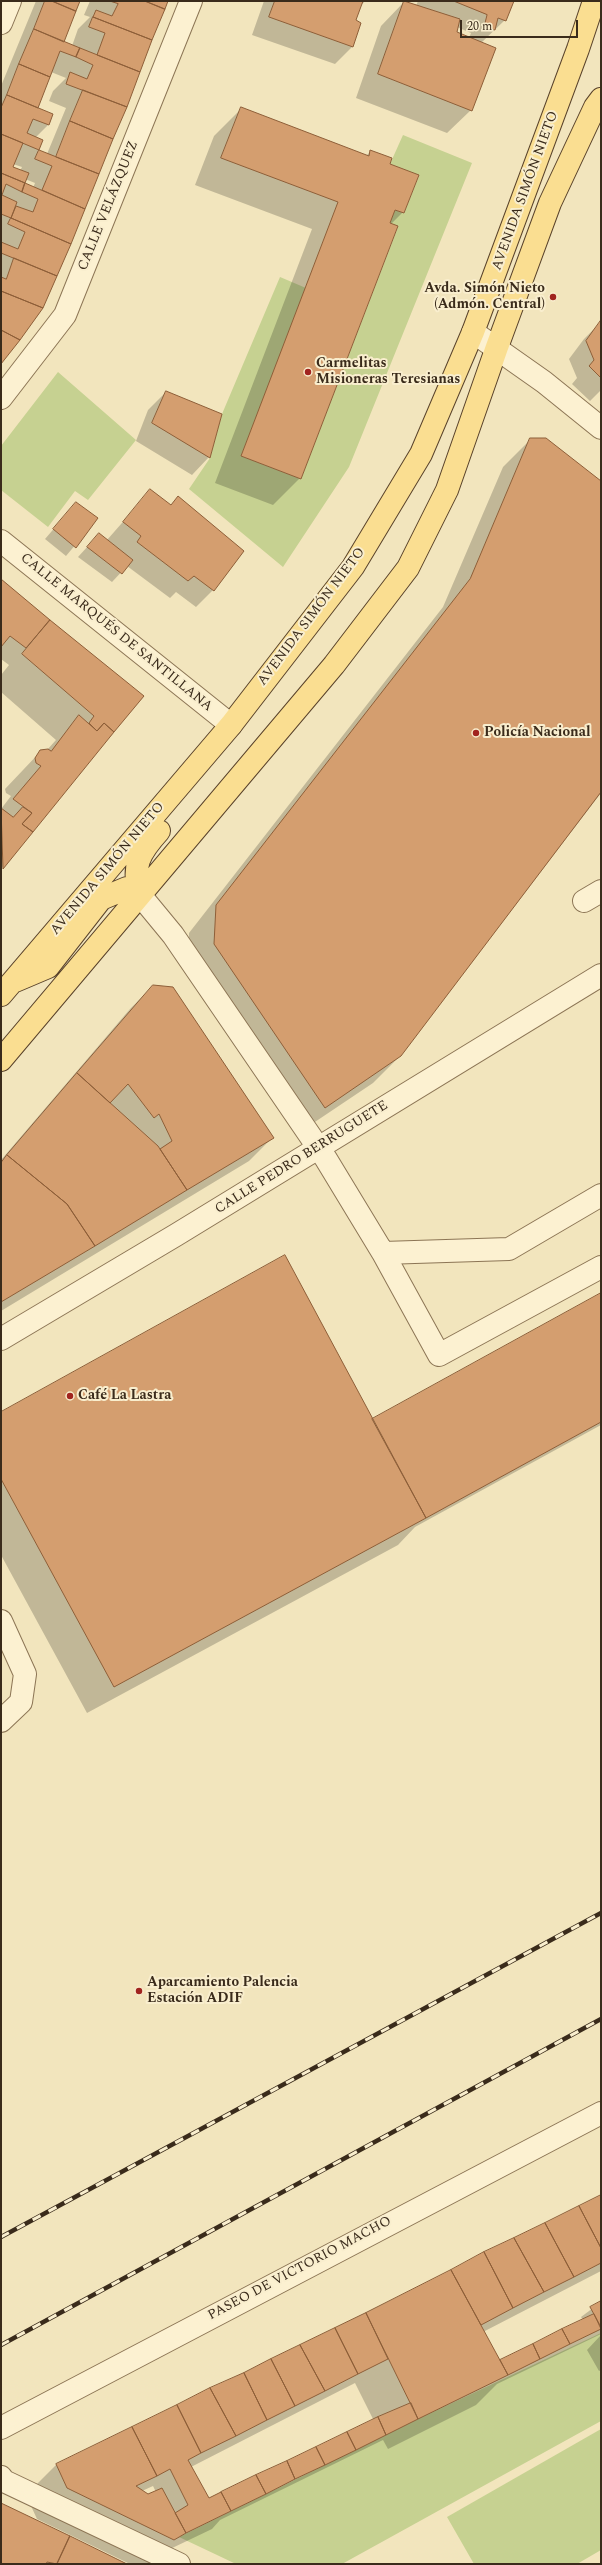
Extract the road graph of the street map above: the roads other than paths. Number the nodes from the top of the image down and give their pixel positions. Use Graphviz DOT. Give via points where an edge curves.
graph roads {
  1 [pos="10,1"];
  2 [pos="191,1"];
  3 [pos="594,1"];
  4 [pos="1,23"];
  5 [pos="601,99"];
  6 [pos="473,332"];
  7 [pos="496,347"];
  8 [pos="1,398"];
  9 [pos="601,428"];
  10 [pos="1,541"];
  11 [pos="231,725"];
  12 [pos="140,895"];
  13 [pos="601,975"];
  14 [pos="6,988"];
  15 [pos="1,1060"];
  16 [pos="319,1148"];
  17 [pos="601,1195"];
  18 [pos="383,1253"];
  19 [pos="601,1267"];
  20 [pos="1,1339"];
  21 [pos="1,1621"];
  22 [pos="2,1721"];
  23 [pos="601,2113"];
  24 [pos="1,2428"];
  25 [pos="1,2477"];
  26 [pos="179,2564"];
  1 -- 4 [label="street"];
  2 -- 8 [label="street, CALLE VELÁZQUEZ" via="65,315"];
  3 -- 6 [label="main road, AVENIDA SIMÓN NIETO"];
  5 -- 7 [label="main road, AVENIDA SIMÓN NIETO" via="550,203"];
  6 -- 7 [label="street"];
  6 -- 11 [label="main road, AVENIDA SIMÓN NIETO" via="421,454 353,568"];
  7 -- 9 [label="street"];
  7 -- 12 [label="main road, AVENIDA SIMÓN NIETO" via="447,490 408,568 334,665"];
  10 -- 11 [label="street, CALLE MARQUÉS DE SANTILLANA"];
  11 -- 12 [label="main road" via="204,779 141,851 135,878"];
  11 -- 14 [label="main road, AVENIDA SIMÓN NIETO"];
  12 -- 14 [label="main road" via="127,888 101,899 48,967"];
  12 -- 15 [label="main road, AVENIDA SIMÓN NIETO"];
  12 -- 16 [label="street" via="172,935"];
  13 -- 16 [label="street, CALLE PEDRO BERRUGUETE"];
  16 -- 18 [label="street"];
  16 -- 20 [label="street, CALLE PEDRO BERRUGUETE"];
  17 -- 18 [label="street" via="509,1248"];
  18 -- 19 [label="street" via="439,1355"];
  21 -- 22 [label="street" via="25,1674 21,1702"];
  23 -- 24 [label="street, PASEO DE VICTORIO MACHO"];
  25 -- 26 [label="street" via="4,2481"];
}
